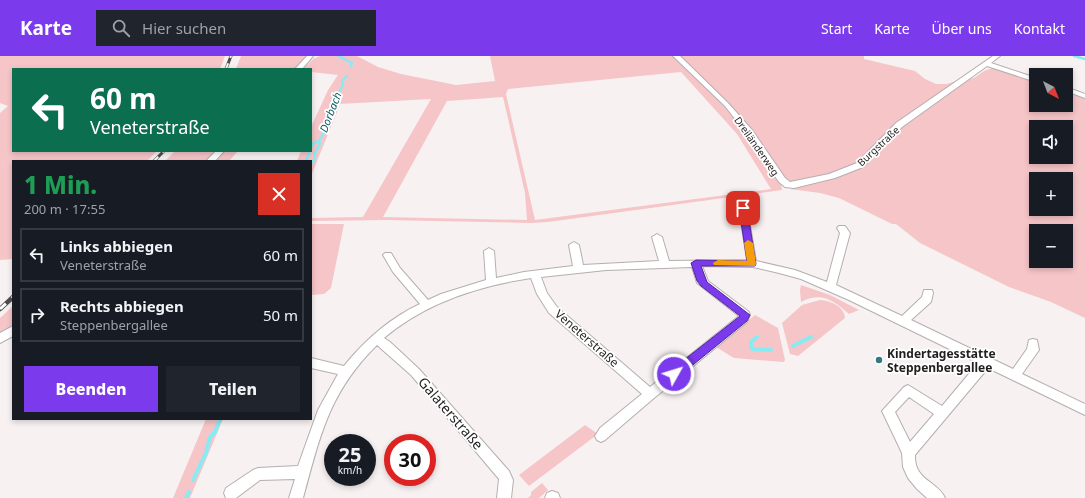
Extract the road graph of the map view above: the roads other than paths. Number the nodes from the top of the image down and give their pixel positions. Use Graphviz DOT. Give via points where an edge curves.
graph roads {
  1 [pos="310,56"];
  2 [pos="676,56"];
  3 [pos="998,56"];
  4 [pos="988,64"];
  5 [pos="299,68"];
  6 [pos="1029,78"];
  7 [pos="1073,92"];
  8 [pos="1085,96"];
  9 [pos="219,152"];
  10 [pos="211,160"];
  11 [pos="788,185"];
  12 [pos="743,208"];
  13 [pos="842,228"];
  14 [pos="657,237"];
  15 [pos="574,245"];
  16 [pos="489,251"];
  17 [pos="388,255"];
  18 [pos="696,263"];
  19 [pos="665,264"];
  20 [pos="752,264"];
  21 [pos="580,269"];
  22 [pos="535,275"];
  23 [pos="491,283"];
  24 [pos="831,286"];
  25 [pos="928,293"];
  26 [pos="427,305"];
  27 [pos="903,321"];
  28 [pos="12,331"];
  29 [pos="376,339"];
  30 [pos="0,340"];
  31 [pos="1033,342"];
  32 [pos="986,362"];
  33 [pos="312,363"];
  34 [pos="346,371"];
  35 [pos="1015,376"];
  36 [pos="650,394"];
  37 [pos="1085,410"];
  38 [pos="943,413"];
  39 [pos="601,436"];
  40 [pos="908,453"];
  41 [pos="304,472"];
  42 [pos="231,493"];
  43 [pos="296,498"];
  44 [pos="504,498"];
  45 [pos="938,498"];
  1 -- 5 [label="street"];
  2 -- 11 [label="street, Dreiländerweg" via="732,110 778,176"];
  3 -- 4 [label="street, Burgstraße"];
  4 -- 6 [label="street"];
  4 -- 11 [label="street, Burgstraße" via="899,125 860,165 800,185"];
  7 -- 8 [label="street"];
  9 -- 10 [label="street"];
  12 -- 20 [label="street"];
  13 -- 24 [label="street" via="845,233"];
  14 -- 19 [label="street"];
  15 -- 21 [label="street"];
  16 -- 23 [label="street"];
  17 -- 26 [label="street" via="396,270"];
  18 -- 19 [label="street"];
  18 -- 20 [label="street"];
  18 -- 36 [label="street" via="701,281 745,315"];
  19 -- 21 [label="street"];
  20 -- 24 [label="street"];
  21 -- 22 [label="street"];
  22 -- 23 [label="street"];
  22 -- 36 [label="street, Veneterstraße" via="542,294 553,310"];
  23 -- 26 [label="street" via="446,296"];
  24 -- 27 [label="street"];
  25 -- 27 [label="street" via="927,299"];
  26 -- 29 [label="street" via="394,323"];
  27 -- 32 [label="street"];
  28 -- 30 [label="street"];
  29 -- 34 [label="street"];
  29 -- 44 [label="street, Galaterstraße" via="415,372 504,475"];
  31 -- 35 [label="street" via="1033,350"];
  32 -- 35 [label="street"];
  32 -- 38 [label="street"];
  33 -- 34 [label="street"];
  34 -- 41 [label="street" via="321,416"];
  35 -- 37 [label="street"];
  36 -- 39 [label="street"];
  38 -- 40 [label="street"];
  38 -- 40 [label="street" via="908,390 888,411"];
  40 -- 45 [label="street" via="911,470 918,481"];
  41 -- 42 [label="street" via="256,471"];
  41 -- 43 [label="street"];
}
